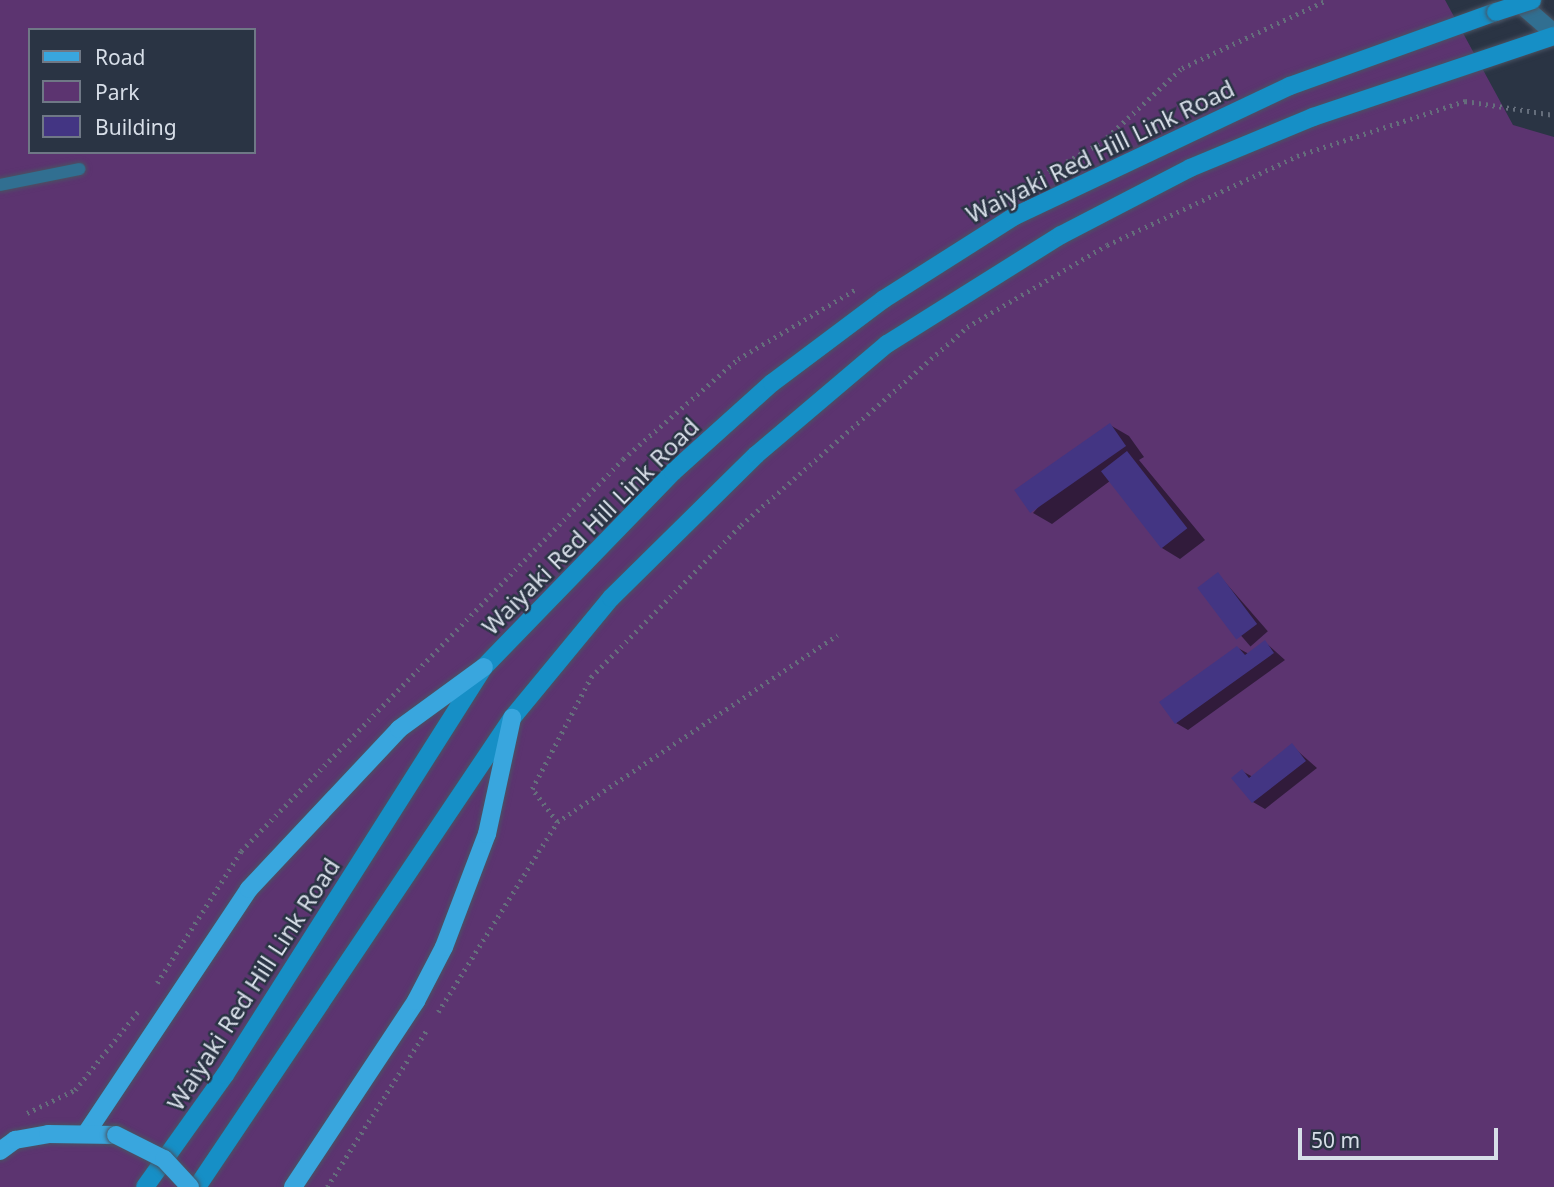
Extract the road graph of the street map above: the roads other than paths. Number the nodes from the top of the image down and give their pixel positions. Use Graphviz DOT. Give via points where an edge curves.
graph roads {
  1 [pos="1516,0"];
  2 [pos="1532,0"];
  3 [pos="1554,35"];
  4 [pos="79,169"];
  5 [pos="0,185"];
  6 [pos="484,667"];
  7 [pos="512,718"];
  8 [pos="87,1132"];
  9 [pos="7,1140"];
  10 [pos="0,1151"];
  11 [pos="145,1187"];
  12 [pos="190,1187"];
  13 [pos="197,1187"];
  14 [pos="293,1187"];
  1 -- 3 [label="street"];
  2 -- 6 [label="main road, Waiyaki Red Hill Link Road, bridge" via="1290,86 1118,164 950,256 772,383 673,472"];
  3 -- 7 [label="main road" via="1313,117 1190,168 962,291 887,344 658,548"];
  4 -- 5 [label="lane"];
  6 -- 8 [label="main road" via="399,729 249,890"];
  6 -- 11 [label="main road, Waiyaki Red Hill Link Road" via="225,1075"];
  7 -- 13 [label="main road"];
  7 -- 14 [label="main road" via="486,834 444,947 416,1001"];
  8 -- 9 [label="main road"];
  8 -- 12 [label="main road, bridge" via="116,1135 164,1159"];
  9 -- 10 [label="main road"];
}
